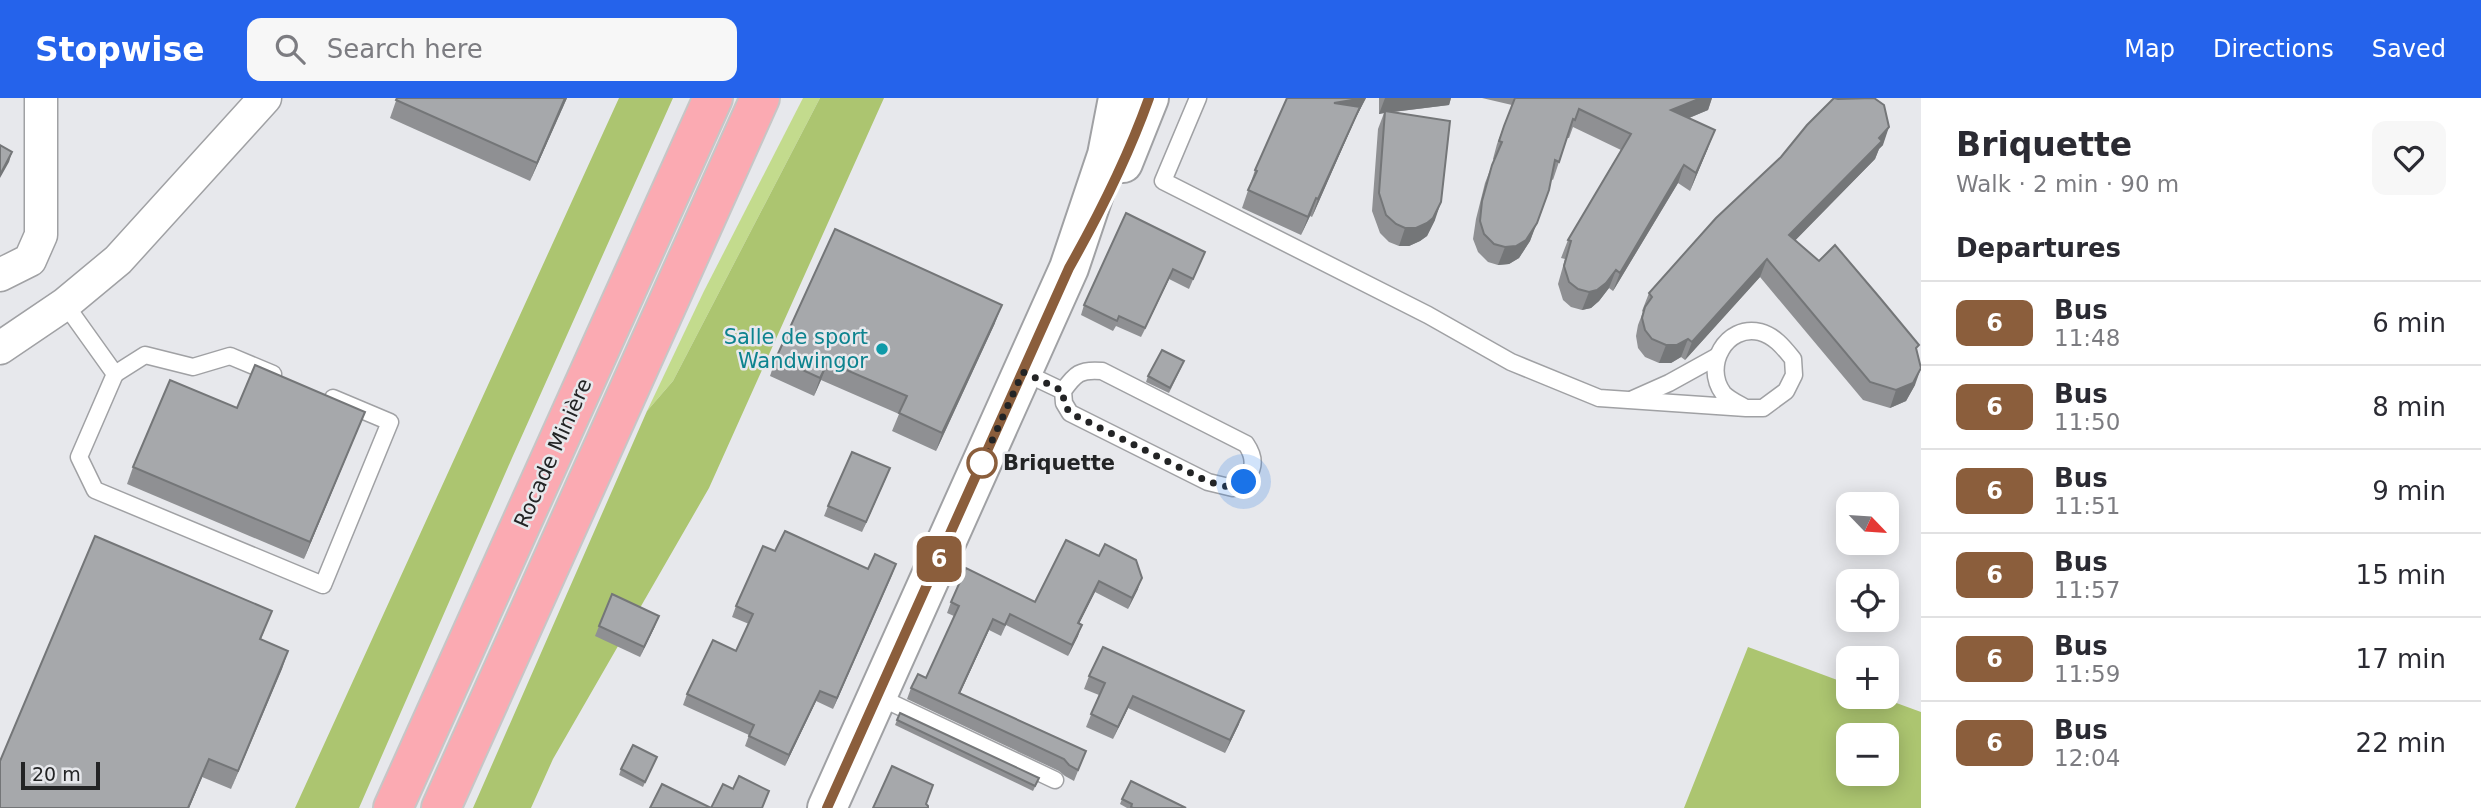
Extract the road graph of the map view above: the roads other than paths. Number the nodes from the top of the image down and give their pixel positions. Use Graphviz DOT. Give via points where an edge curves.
graph roads {
  1 [pos="41,98"];
  2 [pos="265,98"];
  3 [pos="689,98"];
  4 [pos="713,98"];
  5 [pos="760,98"];
  6 [pos="780,98"];
  7 [pos="1118,98"];
  8 [pos="1149,98"];
  9 [pos="1198,98"];
  10 [pos="1069,268"];
  11 [pos="0,275"];
  12 [pos="629,283"];
  13 [pos="671,295"];
  14 [pos="65,304"];
  15 [pos="0,348"];
  16 [pos="1716,357"];
  17 [pos="1023,372"];
  18 [pos="115,374"];
  19 [pos="291,382"];
  20 [pos="1063,391"];
  21 [pos="316,392"];
  22 [pos="1631,400"];
  23 [pos="1746,408"];
  24 [pos="877,696"];
  25 [pos="1055,780"];
  26 [pos="393,808"];
  27 [pos="441,808"];
  28 [pos="827,808"];
  1 -- 11 [label="street" via="41,235 30,260"];
  2 -- 14 [label="street" via="135,243"];
  3 -- 12 [label="highway" via="663,164"];
  4 -- 12 [label="highway, Rocade Minière"];
  5 -- 13 [label="highway, Rocade Minière"];
  6 -- 13 [label="highway"];
  7 -- 10 [label="street" via="1107,155"];
  8 -- 10 [label="street" via="1103,207"];
  9 -- 22 [label="lane" via="1163,181 1511,362 1599,398"];
  10 -- 17 [label="street"];
  12 -- 26 [label="highway, Rocade Minière"];
  13 -- 27 [label="highway, Rocade Minière"];
  14 -- 15 [label="street"];
  14 -- 18 [label="lane"];
  16 -- 22 [label="lane"];
  16 -- 23 [label="lane" via="1717,380 1724,394"];
  16 -- 23 [label="lane" via="1730,337 1760,332 1777,340 1793,359 1794,375 1786,391 1763,408"];
  17 -- 20 [label="lane"];
  17 -- 24 [label="street"];
  18 -- 19 [label="lane" via="145,355 193,367 230,356"];
  18 -- 21 [label="lane" via="79,457 95,490 323,585 390,422"];
  20 -- 20 [label="lane" via="1070,413 1209,482 1233,488 1244,482 1254,465 1246,444 1102,371 1088,369 1074,376"];
  22 -- 23 [label="lane"];
  24 -- 25 [label="lane"];
  24 -- 28 [label="street"];
}
